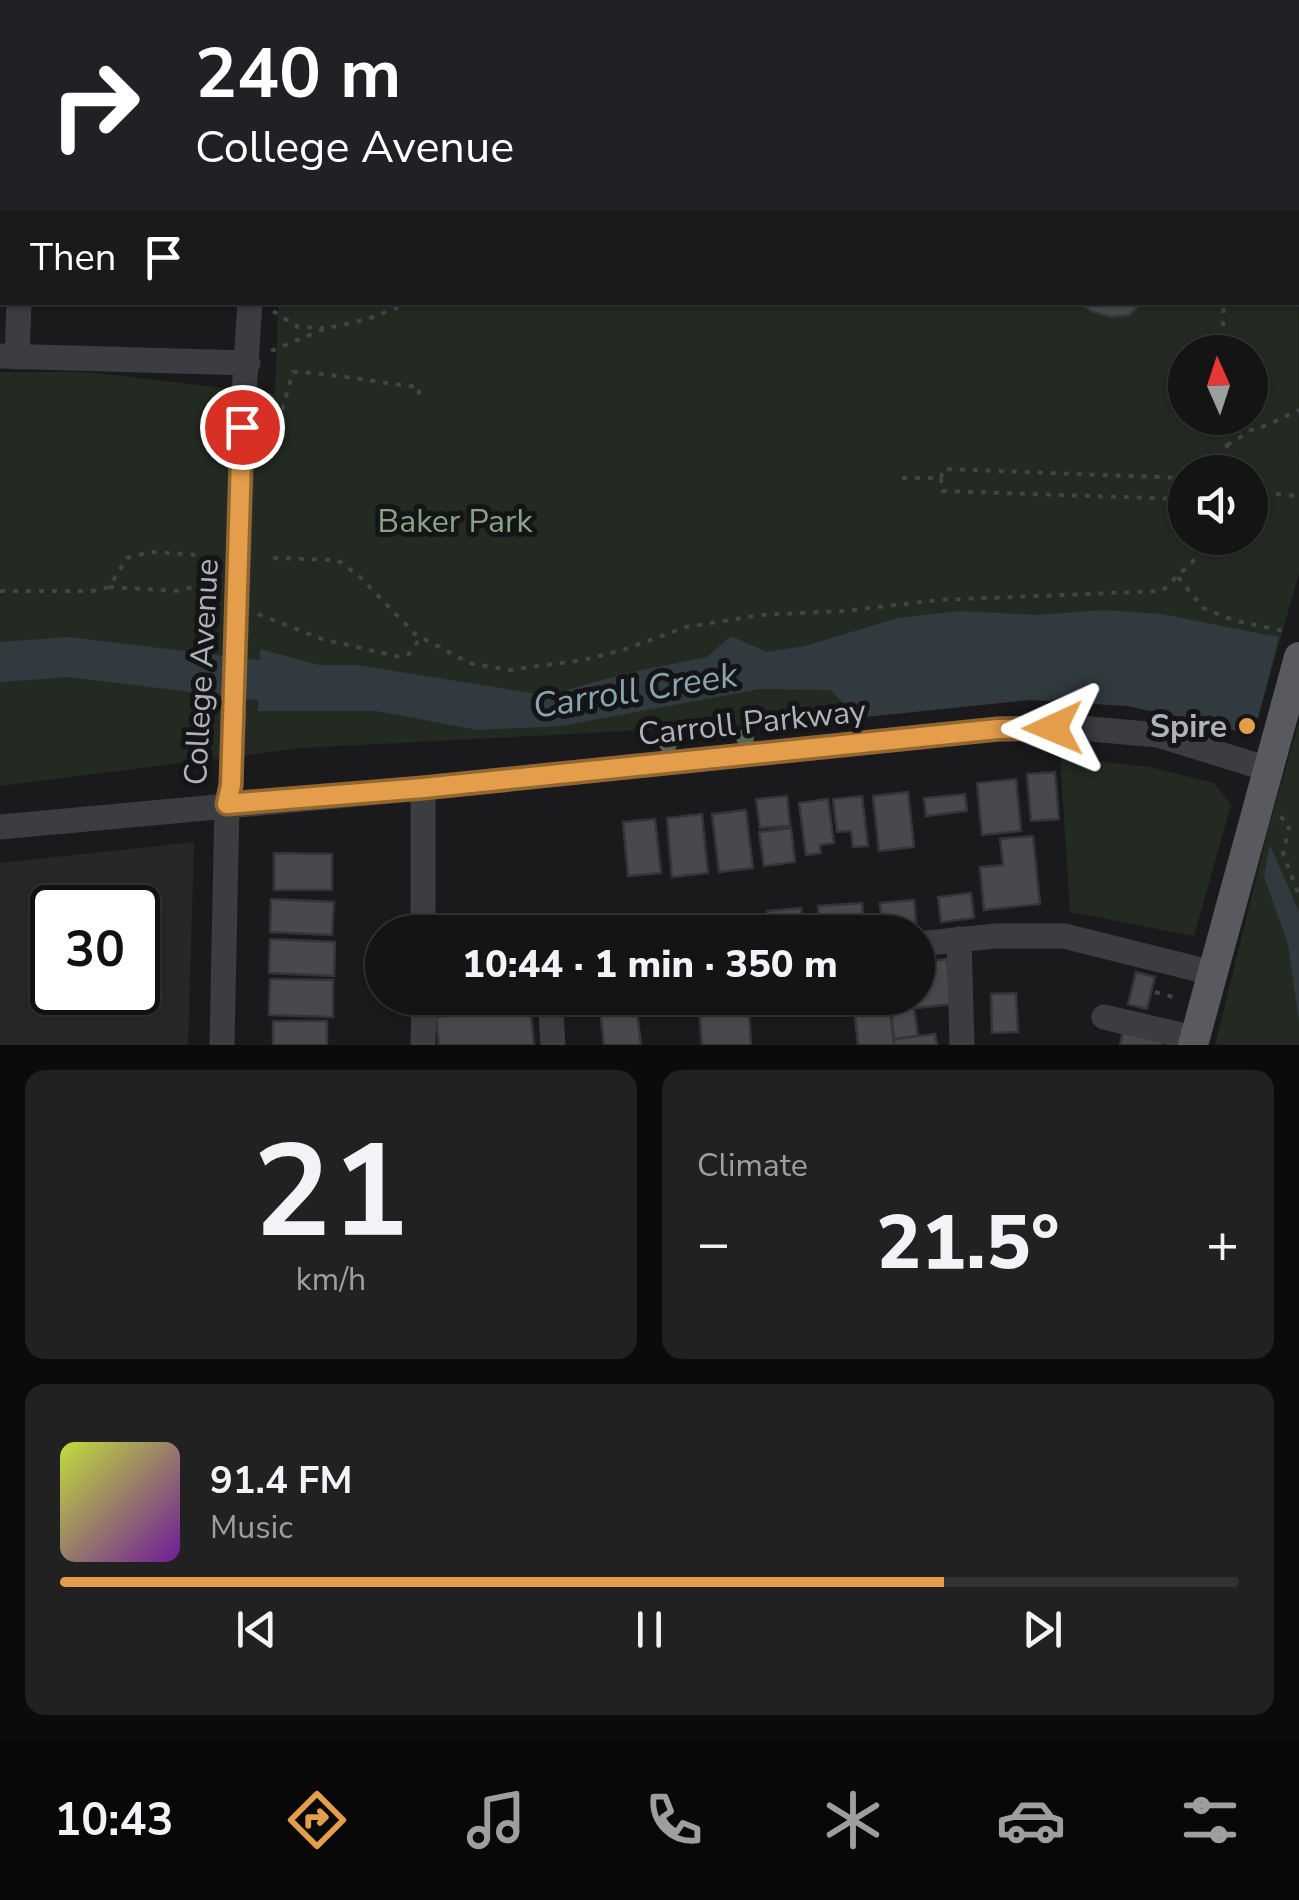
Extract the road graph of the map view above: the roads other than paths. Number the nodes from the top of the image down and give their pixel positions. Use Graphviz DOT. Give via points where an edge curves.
graph roads {
  1 [pos="18,305"];
  2 [pos="261,307"];
  3 [pos="9,357"];
  4 [pos="248,363"];
  5 [pos="1299,659"];
  6 [pos="1268,769"];
  7 [pos="423,788"];
  8 [pos="227,804"];
  9 [pos="0,827"];
  10 [pos="424,915"];
  11 [pos="959,939"];
  12 [pos="935,942"];
  13 [pos="1213,973"];
  14 [pos="424,1015"];
  15 [pos="551,1015"];
  16 [pos="1104,1017"];
  17 [pos="1194,1042"];
  18 [pos="222,1045"];
  19 [pos="423,1045"];
  20 [pos="553,1045"];
  21 [pos="962,1045"];
  1 -- 3 [label="street"];
  2 -- 4 [label="street, College Avenue"];
  3 -- 4 [label="street"];
  4 -- 8 [label="street, College Avenue"];
  5 -- 6 [label="main road"];
  6 -- 7 [label="street, Carroll Parkway" via="1158,735 998,729"];
  6 -- 13 [label="main road"];
  7 -- 8 [label="street, Carroll Parkway"];
  7 -- 10 [label="street"];
  8 -- 9 [label="street, Carroll Parkway"];
  8 -- 18 [label="street, College Avenue"];
  11 -- 12 [label="street"];
  11 -- 13 [label="street" via="1064,936"];
  11 -- 21 [label="street"];
  13 -- 17 [label="main road"];
  14 -- 19 [label="street"];
  15 -- 20 [label="street"];
  16 -- 17 [label="street"];
}
